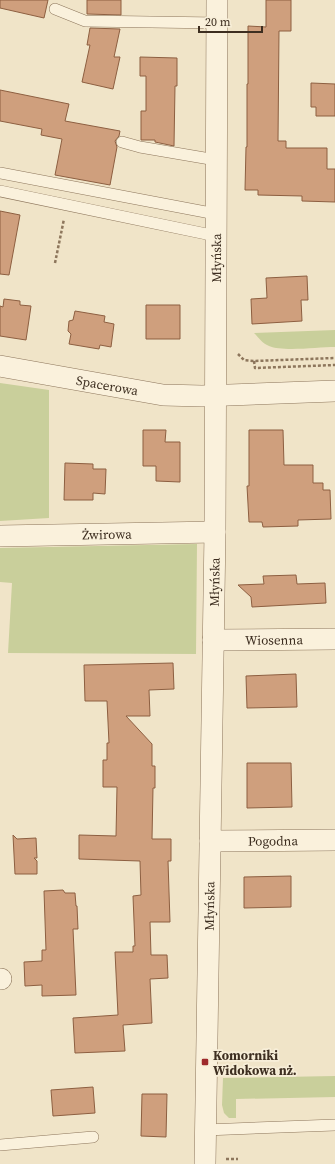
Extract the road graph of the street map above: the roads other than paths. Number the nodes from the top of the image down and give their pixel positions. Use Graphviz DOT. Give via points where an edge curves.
graph roads {
  1 [pos="217,0"];
  2 [pos="55,9"];
  3 [pos="217,23"];
  4 [pos="122,142"];
  5 [pos="216,160"];
  6 [pos="0,173"];
  7 [pos="0,191"];
  8 [pos="216,214"];
  9 [pos="216,236"];
  10 [pos="0,366"];
  11 [pos="335,391"];
  12 [pos="215,395"];
  13 [pos="215,532"];
  14 [pos="0,536"];
  15 [pos="335,639"];
  16 [pos="213,640"];
  17 [pos="335,840"];
  18 [pos="210,841"];
  19 [pos="335,1125"];
  20 [pos="205,1130"];
  21 [pos="93,1137"];
  22 [pos="0,1145"];
  23 [pos="205,1164"];
  1 -- 3 [label="street, Młyńska"];
  2 -- 3 [label="lane" via="85,21"];
  3 -- 5 [label="street, Młyńska"];
  4 -- 5 [label="lane"];
  5 -- 8 [label="street, Młyńska"];
  6 -- 8 [label="lane"];
  7 -- 9 [label="lane"];
  8 -- 9 [label="street, Młyńska"];
  9 -- 12 [label="street, Młyńska"];
  10 -- 12 [label="street, Spacerowa" via="163,395"];
  11 -- 12 [label="street, Spacerowa"];
  12 -- 13 [label="street, Młyńska"];
  13 -- 14 [label="street, Żwirowa"];
  13 -- 16 [label="street, Młyńska"];
  15 -- 16 [label="street, Wiosenna"];
  16 -- 18 [label="street, Młyńska"];
  17 -- 18 [label="street, Pogodna"];
  18 -- 20 [label="street, Młyńska"];
  19 -- 20 [label="lane"];
  20 -- 23 [label="street, Młyńska"];
  21 -- 22 [label="lane"];
}
